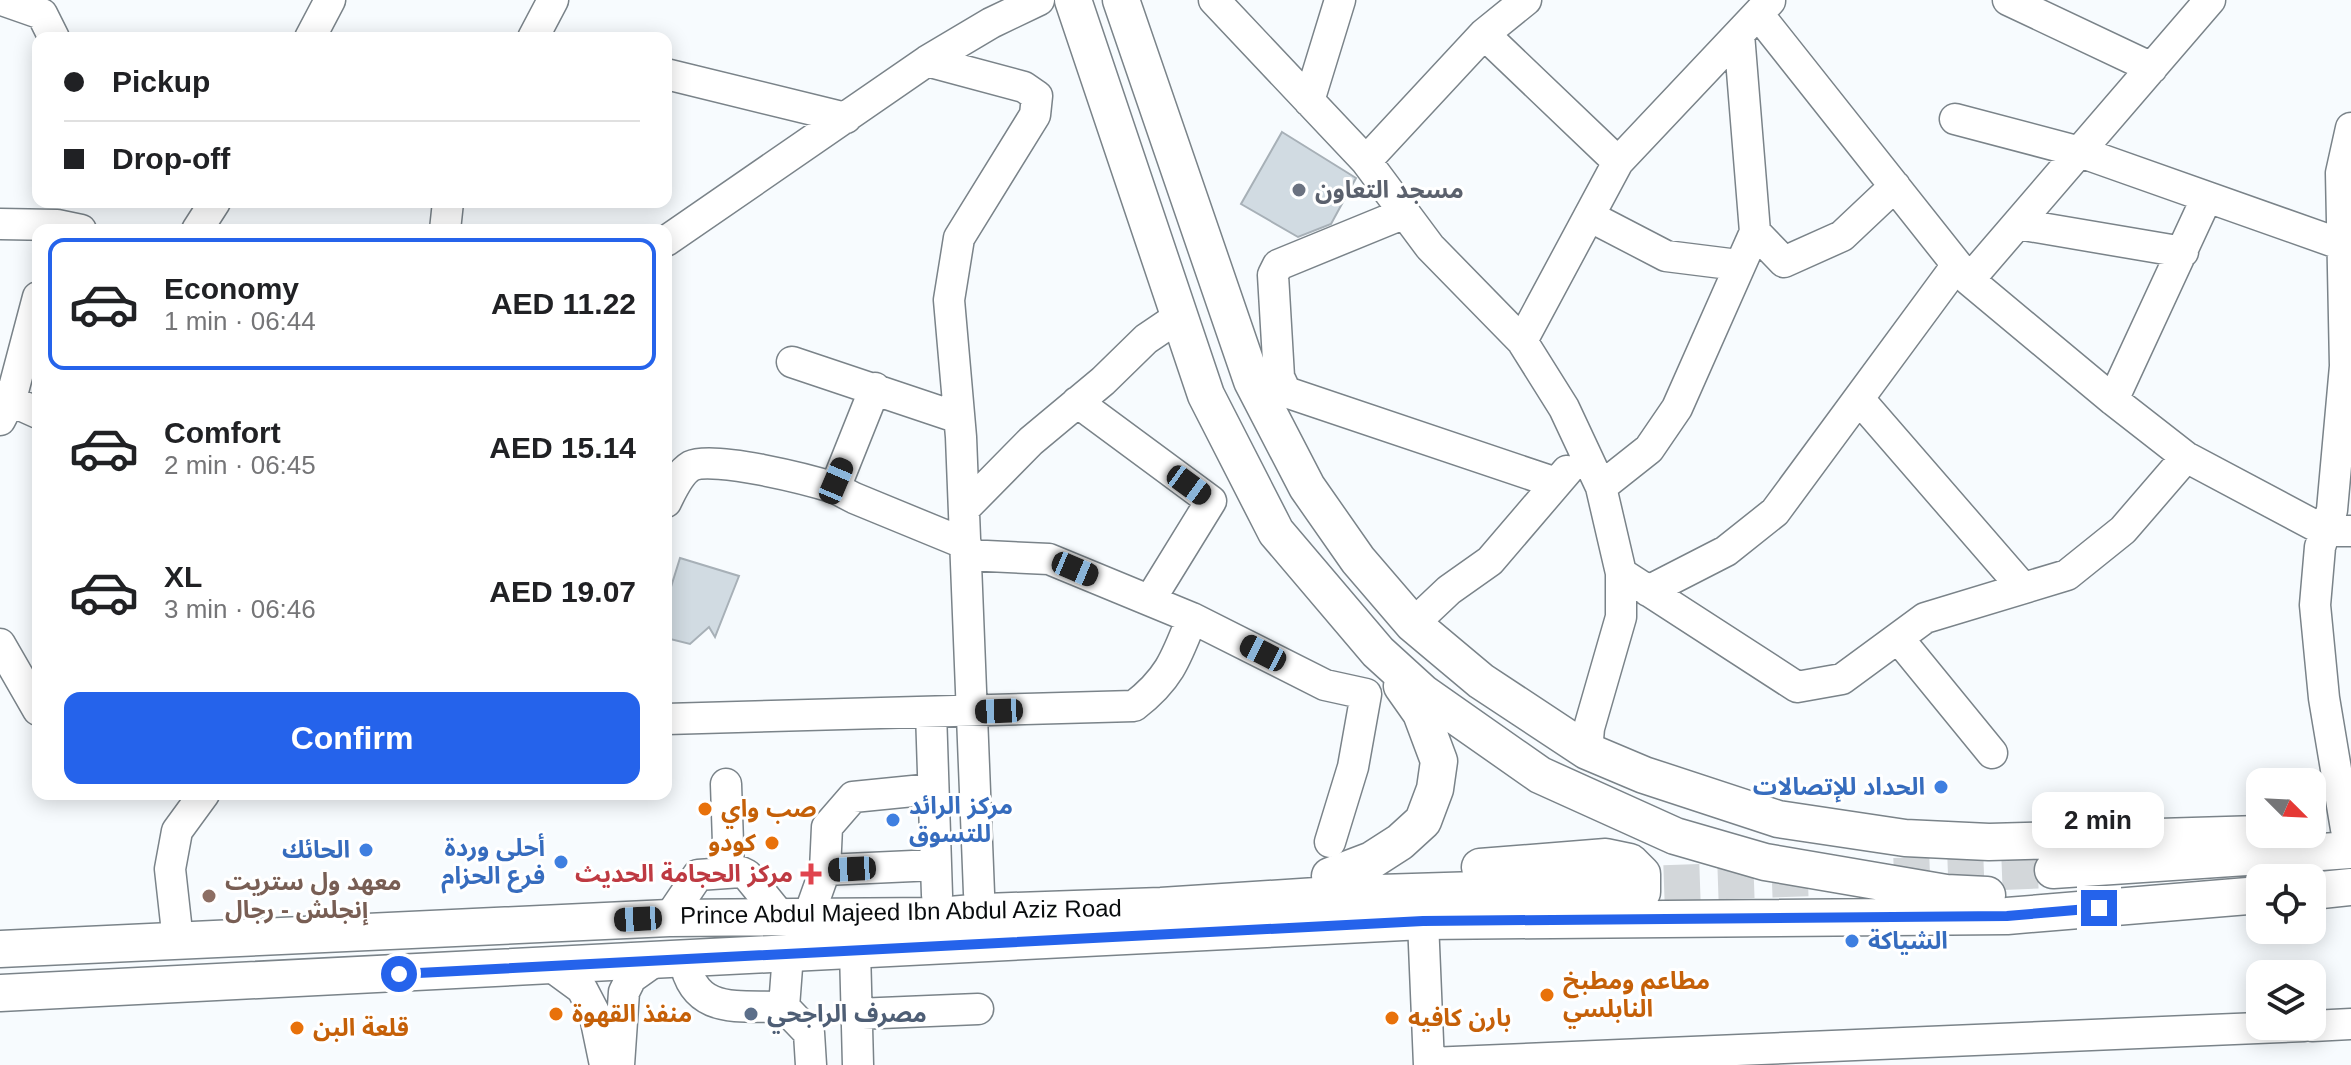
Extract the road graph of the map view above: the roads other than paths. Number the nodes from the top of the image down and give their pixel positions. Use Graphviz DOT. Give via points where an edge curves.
graph roads {
  1 [pos="2,0"];
  2 [pos="330,0"];
  3 [pos="553,0"];
  4 [pos="1039,0"];
  5 [pos="1073,0"];
  6 [pos="1121,0"];
  7 [pos="1214,0"];
  8 [pos="1340,0"];
  9 [pos="1526,0"];
  10 [pos="2008,0"];
  11 [pos="2210,0"];
  12 [pos="988,12"];
  13 [pos="1756,16"];
  14 [pos="51,32"];
  15 [pos="313,32"];
  16 [pos="542,32"];
  17 [pos="1484,34"];
  18 [pos="927,61"];
  19 [pos="2152,68"];
  20 [pos="672,75"];
  21 [pos="1309,101"];
  22 [pos="846,118"];
  23 [pos="1955,119"];
  24 [pos="2351,128"];
  25 [pos="2080,152"];
  26 [pos="1366,161"];
  27 [pos="1618,162"];
  28 [pos="1895,186"];
  29 [pos="2346,194"];
  30 [pos="2207,197"];
  31 [pos="1405,213"];
  32 [pos="1589,216"];
  33 [pos="64,222"];
  34 [pos="0,224"];
  35 [pos="2018,224"];
  36 [pos="1755,232"];
  37 [pos="672,237"];
  38 [pos="2343,245"];
  39 [pos="2183,252"];
  40 [pos="1738,265"];
  41 [pos="1963,273"];
  42 [pos="1180,316"];
  43 [pos="32,322"];
  44 [pos="1522,341"];
  45 [pos="792,362"];
  46 [pos="875,388"];
  47 [pos="1859,399"];
  48 [pos="2113,400"];
  49 [pos="1077,402"];
  50 [pos="12,407"];
  51 [pos="959,418"];
  52 [pos="1585,452"];
  53 [pos="2186,457"];
  54 [pos="1556,483"];
  55 [pos="1601,487"];
  56 [pos="835,488"];
  57 [pos="672,491"];
  58 [pos="964,509"];
  59 [pos="2338,531"];
  60 [pos="966,549"];
  61 [pos="1621,573"];
  62 [pos="2023,588"];
  63 [pos="1648,591"];
  64 [pos="1150,600"];
  65 [pos="1192,618"];
  66 [pos="1413,624"];
  67 [pos="1898,638"];
  68 [pos="0,644"];
  69 [pos="1378,652"];
  70 [pos="32,700"];
  71 [pos="972,711"];
  72 [pos="931,712"];
  73 [pos="672,719"];
  74 [pos="1587,751"];
  75 [pos="1992,753"];
  76 [pos="726,784"];
  77 [pos="933,789"];
  78 [pos="200,800"];
  79 [pos="2246,834"];
  80 [pos="2340,835"];
  81 [pos="1330,859"];
  82 [pos="825,870"];
  83 [pos="2053,870"];
  84 [pos="729,873"];
  85 [pos="936,880"];
  86 [pos="1609,886"];
  87 [pos="2351,887"];
  88 [pos="2326,890"];
  89 [pos="979,893"];
  90 [pos="2246,896"];
  91 [pos="2161,903"];
  92 [pos="811,916"];
  93 [pos="669,918"];
  94 [pos="1535,920"];
  95 [pos="1423,921"];
  96 [pos="178,941"];
  97 [pos="0,949"];
  98 [pos="855,950"];
  99 [pos="788,954"];
  100 [pos="670,960"];
  101 [pos="552,967"];
  102 [pos="0,993"];
  103 [pos="784,1007"];
  104 [pos="978,1009"];
  105 [pos="856,1014"];
  106 [pos="2351,1024"];
  107 [pos="2326,1025"];
  108 [pos="2246,1030"];
  109 [pos="1942,1053"];
  110 [pos="1746,1057"];
  111 [pos="1429,1064"];
  112 [pos="605,1065"];
  113 [pos="619,1065"];
  114 [pos="811,1065"];
  115 [pos="858,1065"];
  1 -- 14 [label="street" via="42,14"];
  2 -- 15 [label="street"];
  3 -- 16 [label="street"];
  4 -- 12 [label="street"];
  5 -- 42 [label="main road"];
  6 -- 66 [label="main road" via="1252,381 1307,487 1358,560"];
  7 -- 21 [label="street"];
  8 -- 21 [label="street"];
  9 -- 17 [label="street"];
  10 -- 19 [label="street"];
  11 -- 19 [label="street"];
  12 -- 18 [label="street"];
  13 -- 27 [label="street"];
  13 -- 28 [label="street"];
  13 -- 36 [label="street"];
  17 -- 26 [label="street"];
  17 -- 27 [label="street"];
  18 -- 22 [label="street"];
  18 -- 51 [label="street" via="1024,87 1037,96 1035,115 959,238 949,300"];
  19 -- 25 [label="street"];
  20 -- 22 [label="street"];
  21 -- 26 [label="street"];
  22 -- 37 [label="street"];
  23 -- 25 [label="street"];
  24 -- 29 [label="street" via="2341,173"];
  25 -- 30 [label="street"];
  25 -- 35 [label="street"];
  26 -- 31 [label="street"];
  27 -- 32 [label="street"];
  28 -- 36 [label="street" via="1842,236 1784,262"];
  28 -- 41 [label="street"];
  29 -- 38 [label="street"];
  30 -- 38 [label="street"];
  30 -- 39 [label="street"];
  31 -- 44 [label="street" via="1430,247"];
  31 -- 54 [label="street" via="1278,265 1273,275 1279,377 1286,392"];
  32 -- 40 [label="street" via="1666,256"];
  32 -- 44 [label="street"];
  33 -- 34 [label="street"];
  35 -- 39 [label="street"];
  35 -- 41 [label="street"];
  36 -- 40 [label="street"];
  38 -- 59 [label="street" via="2345,366 2332,510"];
  39 -- 48 [label="street"];
  40 -- 55 [label="street" via="1677,408 1649,449"];
  41 -- 47 [label="street"];
  41 -- 48 [label="street"];
  42 -- 49 [label="street" via="1146,339"];
  42 -- 69 [label="main road" via="1206,395 1276,532"];
  43 -- 50 [label="street"];
  44 -- 52 [label="street"];
  45 -- 46 [label="street"];
  46 -- 51 [label="street"];
  46 -- 56 [label="street"];
  47 -- 62 [label="street"];
  47 -- 63 [label="street" via="1775,512 1726,551"];
  48 -- 53 [label="street"];
  49 -- 58 [label="street"];
  49 -- 64 [label="street" via="1211,501"];
  51 -- 58 [label="street"];
  52 -- 54 [label="street"];
  52 -- 55 [label="street"];
  53 -- 59 [label="street"];
  53 -- 62 [label="street" via="2123,530 2067,575"];
  54 -- 66 [label="street" via="1490,561"];
  55 -- 61 [label="street"];
  56 -- 57 [label="street" via="779,472 710,464 693,465"];
  56 -- 60 [label="street"];
  58 -- 60 [label="street"];
  59 -- 80 [label="street" via="2320,547 2315,605"];
  60 -- 64 [label="street" via="1049,559"];
  60 -- 71 [label="street"];
  61 -- 63 [label="street"];
  61 -- 74 [label="street" via="1621,617"];
  62 -- 67 [label="street" via="1925,618"];
  63 -- 67 [label="street" via="1797,687 1842,679"];
  64 -- 65 [label="street"];
  65 -- 71 [label="street" via="1158,687 1134,706"];
  65 -- 81 [label="street" via="1325,685 1366,694"];
  66 -- 74 [label="main road" via="1481,681"];
  67 -- 75 [label="street"];
  68 -- 70 [label="street"];
  69 -- 81 [label="main road" via="1421,713 1439,761 1435,789 1423,821 1400,842 1372,860"];
  69 -- 91 [label="main road" via="1423,693 1540,775 1675,836 1765,862 1946,893"];
  71 -- 72 [label="street"];
  71 -- 89 [label="street"];
  72 -- 73 [label="street"];
  72 -- 77 [label="street"];
  74 -- 79 [label="main road" via="1778,819 1905,838 1989,842"];
  76 -- 84 [label="street"];
  77 -- 82 [label="street" via="853,797 827,827"];
  77 -- 85 [label="street"];
  78 -- 96 [label="street" via="177,831 170,869"];
  80 -- 83 [label="main road"];
  81 -- 89 [label="main road"];
  81 -- 94 [label="main road" via="1606,857 1630,862 1642,874 1642,892 1635,899"];
  82 -- 85 [label="street"];
  82 -- 92 [label="street"];
  84 -- 92 [label="street" via="747,875"];
  84 -- 93 [label="street" via="698,875"];
  85 -- 89 [label="main road"];
  85 -- 92 [label="main road" via="920,896"];
  86 -- 92 [label="main road, Prince Abdul Majeed Ibn Abdul Aziz Road" via="938,916"];
  87 -- 88 [label="main road"];
  90 -- 91 [label="main road, Prince Abdul Majeed Ibn Abdul Aziz Road"];
  91 -- 94 [label="main road, Prince Abdul Majeed Ibn Abdul Aziz Road" via="2007,916"];
  92 -- 93 [label="main road, Prince Abdul Majeed Ibn Abdul Aziz Road"];
  93 -- 96 [label="main road, Prince Abdul Majeed Ibn Abdul Aziz Road"];
  94 -- 95 [label="main road, Prince Abdul Majeed Ibn Abdul Aziz Road"];
  95 -- 98 [label="main road, Prince Abdul Majeed Ibn Abdul Aziz Road"];
  95 -- 111 [label="street"];
  96 -- 97 [label="main road, Prince Abdul Majeed Ibn Abdul Aziz Road"];
  98 -- 99 [label="main road, Prince Abdul Majeed Ibn Abdul Aziz Road"];
  98 -- 105 [label="street"];
  99 -- 100 [label="main road, Prince Abdul Majeed Ibn Abdul Aziz Road"];
  99 -- 103 [label="street"];
  100 -- 101 [label="main road, Prince Abdul Majeed Ibn Abdul Aziz Road"];
  100 -- 103 [label="street" via="712,1003"];
  100 -- 113 [label="street" via="631,978 624,992"];
  101 -- 102 [label="main road, Prince Abdul Majeed Ibn Abdul Aziz Road"];
  101 -- 112 [label="street" via="582,989 594,1012"];
  103 -- 114 [label="street" via="809,1033"];
  104 -- 105 [label="street"];
  105 -- 115 [label="street"];
  106 -- 107 [label="street"];
  108 -- 109 [label="street"];
  109 -- 110 [label="street"];
  110 -- 111 [label="street"];
}
